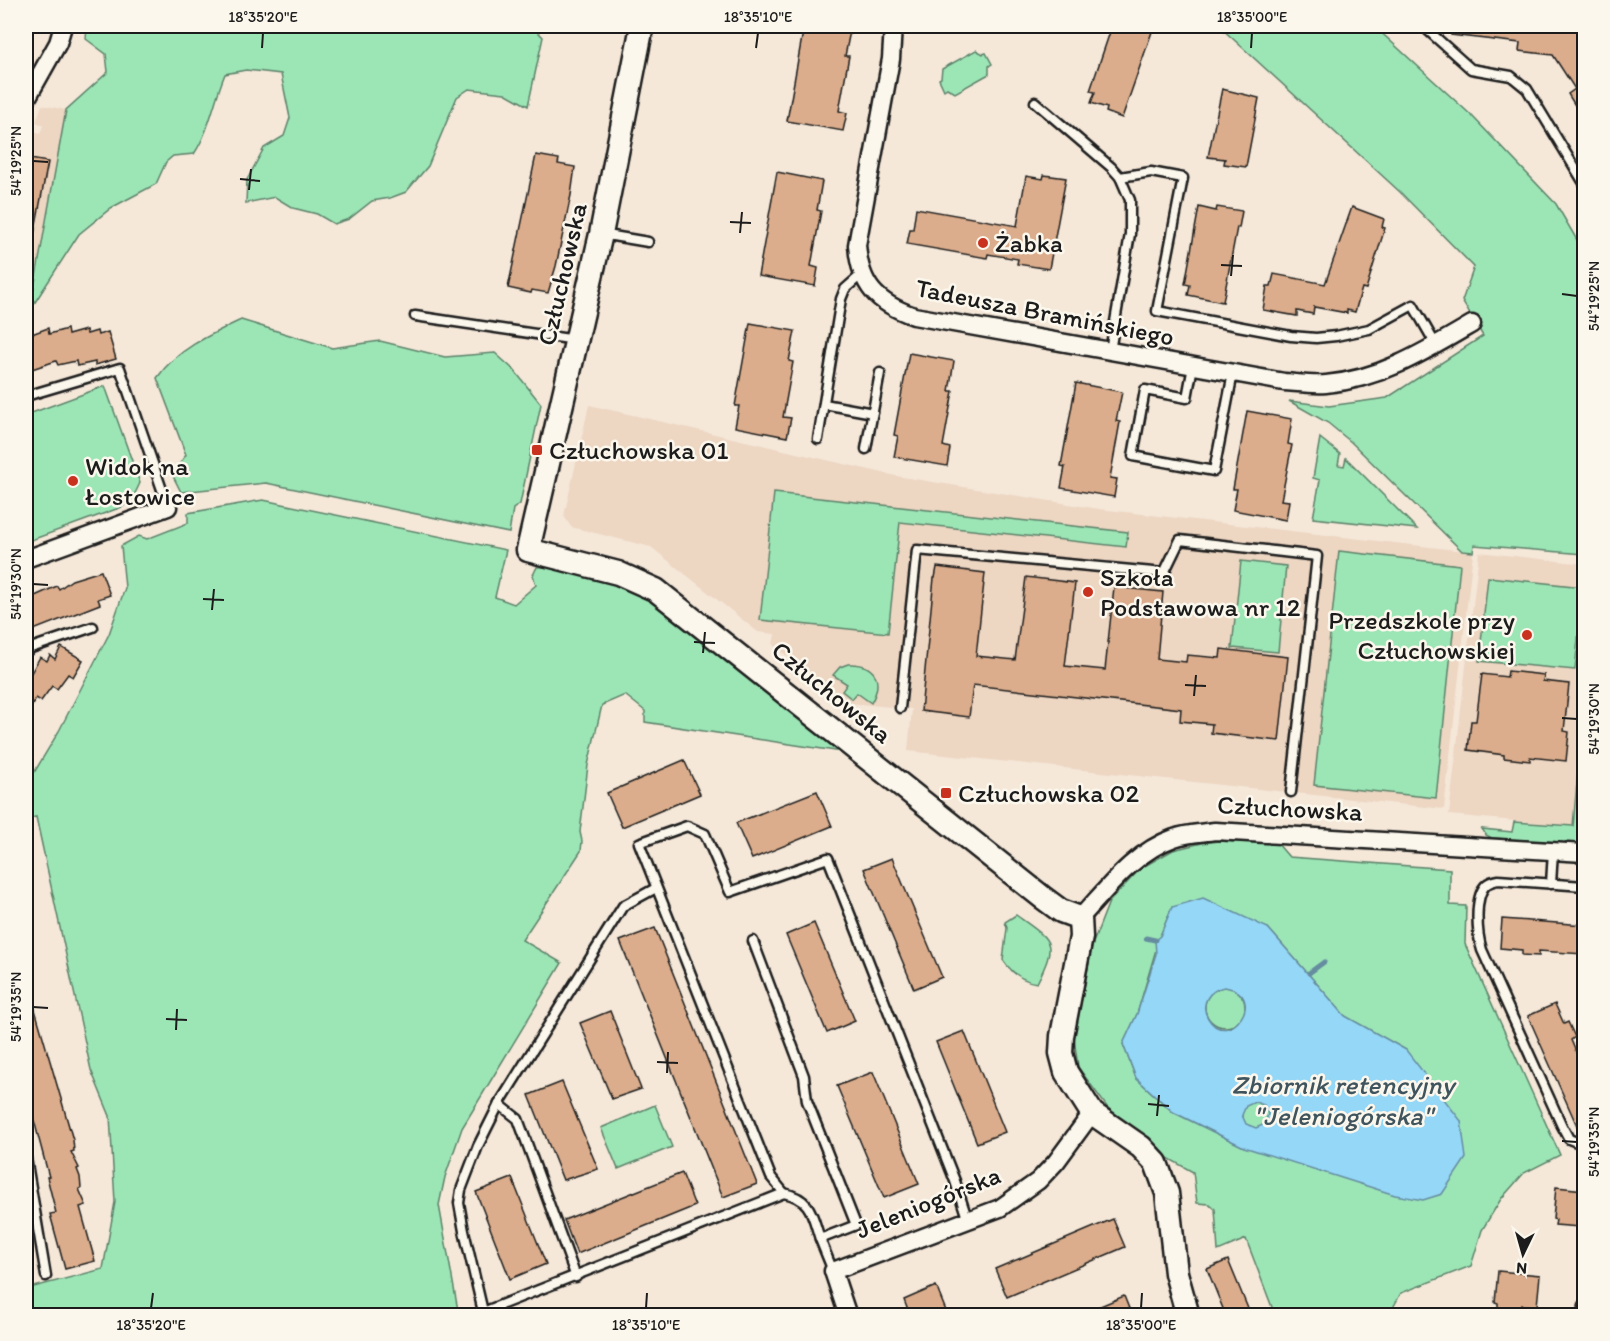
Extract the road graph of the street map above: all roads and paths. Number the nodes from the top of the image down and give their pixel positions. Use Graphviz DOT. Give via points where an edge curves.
graph roads {
  1 [pos="63,26"];
  2 [pos="642,26"];
  3 [pos="893,26"];
  4 [pos="1423,26"];
  5 [pos="26,100"];
  6 [pos="1035,102"];
  7 [pos="1120,177"];
  8 [pos="1584,183"];
  9 [pos="601,234"];
  10 [pos="648,242"];
  11 [pos="862,274"];
  12 [pos="415,316"];
  13 [pos="1472,324"];
  14 [pos="576,340"];
  15 [pos="1436,345"];
  16 [pos="1110,351"];
  17 [pos="1193,366"];
  18 [pos="880,373"];
  19 [pos="1233,373"];
  20 [pos="26,396"];
  21 [pos="824,404"];
  22 [pos="873,413"];
  23 [pos="818,440"];
  24 [pos="866,448"];
  25 [pos="168,507"];
  26 [pos="26,560"];
  27 [pos="93,627"];
  28 [pos="26,652"];
  29 [pos="900,708"];
  30 [pos="1291,792"];
  31 [pos="1553,851"];
  32 [pos="1584,853"];
  33 [pos="1551,884"];
  34 [pos="1584,886"];
  35 [pos="656,888"];
  36 [pos="1080,918"];
  37 [pos="753,941"];
  38 [pos="499,1104"];
  39 [pos="1092,1113"];
  40 [pos="1584,1145"];
  41 [pos="26,1158"];
  42 [pos="784,1193"];
  43 [pos="968,1221"];
  44 [pos="820,1239"];
  45 [pos="833,1271"];
  46 [pos="46,1276"];
  47 [pos="576,1277"];
  48 [pos="1584,1305"];
  49 [pos="483,1314"];
  50 [pos="848,1316"];
  51 [pos="1188,1316"];
  52 [pos="1583,1316"];
  1 -- 5 [label="street" via="58,43"];
  2 -- 9 [label="street, Człuchowska"];
  3 -- 11 [label="street, Tadeusza Bramińskiego" via="891,59 857,245"];
  4 -- 8 [label="lane" via="1470,69 1511,76 1527,89"];
  6 -- 7 [label="lane"];
  7 -- 15 [label="lane" via="1151,172 1183,178 1157,311 1316,338 1369,329 1413,305"];
  7 -- 16 [label="lane" via="1131,200 1130,234"];
  9 -- 10 [label="lane"];
  9 -- 14 [label="street, Człuchowska"];
  11 -- 16 [label="street, Tadeusza Bramińskiego" via="880,299 914,316"];
  11 -- 21 [label="lane" via="845,289 841,299"];
  12 -- 14 [label="lane"];
  13 -- 15 [label="street, Tadeusza Bramińskiego"];
  14 -- 36 [label="street, Człuchowska" via="528,550 618,573 657,590 1042,897 1061,911"];
  15 -- 19 [label="street, Tadeusza Bramińskiego" via="1401,365 1343,382 1284,382"];
  16 -- 17 [label="street, Tadeusza Bramińskiego"];
  17 -- 19 [label="street, Tadeusza Bramińskiego"];
  17 -- 19 [label="lane" via="1187,398 1145,390 1133,456 1214,471"];
  18 -- 22 [label="lane"];
  20 -- 25 [label="lane" via="120,368"];
  21 -- 22 [label="lane"];
  21 -- 23 [label="lane"];
  22 -- 24 [label="lane"];
  25 -- 26 [label="street"];
  27 -- 28 [label="lane"];
  29 -- 30 [label="lane" via="917,550 1164,573 1180,540 1317,556"];
  31 -- 32 [label="street, Człuchowska"];
  31 -- 33 [label="lane"];
  31 -- 36 [label="street, Człuchowska" via="1237,831 1194,834 1175,837 1133,861"];
  33 -- 34 [label="lane"];
  33 -- 40 [label="lane" via="1498,880 1487,884 1479,896 1478,938 1562,1126 1569,1139"];
  35 -- 38 [label="lane" via="623,906"];
  35 -- 42 [label="lane" via="771,1177"];
  35 -- 43 [label="lane" via="639,843 687,826 705,834 730,892 828,858"];
  36 -- 39 [label="street" via="1081,937 1062,1053 1066,1072"];
  37 -- 44 [label="lane" via="804,1076 807,1101 856,1226"];
  38 -- 47 [label="lane" via="519,1119"];
  38 -- 49 [label="lane" via="478,1146 459,1203"];
  39 -- 43 [label="street, Jeleniogórska" via="1038,1181 1000,1208"];
  39 -- 51 [label="street" via="1156,1162 1167,1193 1176,1273"];
  41 -- 46 [label="lane"];
  42 -- 44 [label="lane" via="808,1204"];
  42 -- 47 [label="lane"];
  43 -- 45 [label="street, Jeleniogórska"];
  44 -- 45 [label="lane"];
  45 -- 50 [label="street"];
  47 -- 49 [label="lane"];
  48 -- 52 [label="lane"];
}
